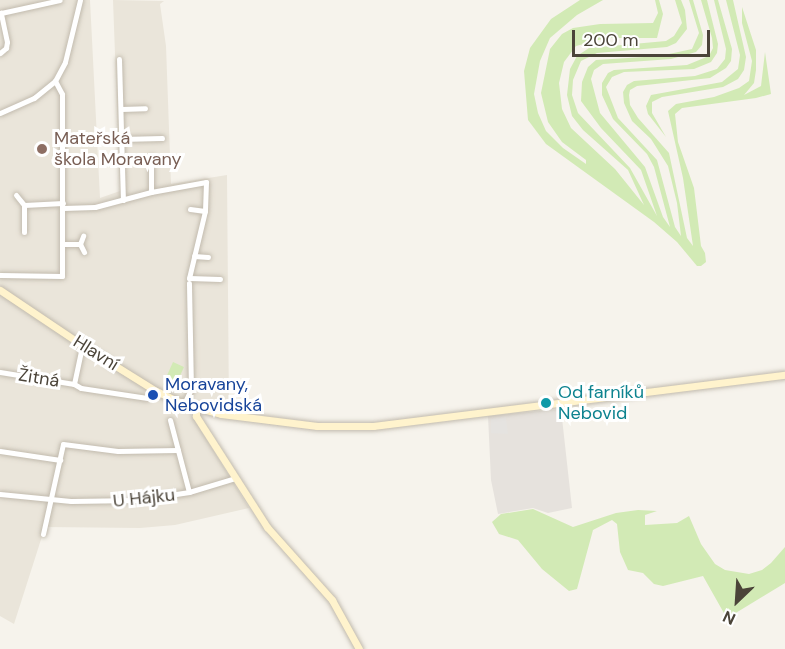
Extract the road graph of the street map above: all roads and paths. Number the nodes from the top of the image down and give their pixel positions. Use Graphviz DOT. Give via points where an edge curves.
graph roads {
  1 [pos="60,0"];
  2 [pos="80,0"];
  3 [pos="1,11"];
  4 [pos="0,53"];
  5 [pos="119,59"];
  6 [pos="55,81"];
  7 [pos="146,108"];
  8 [pos="121,109"];
  9 [pos="0,113"];
  10 [pos="162,138"];
  11 [pos="122,140"];
  12 [pos="151,157"];
  13 [pos="151,192"];
  14 [pos="16,195"];
  15 [pos="123,200"];
  16 [pos="24,205"];
  17 [pos="63,206"];
  18 [pos="190,209"];
  19 [pos="205,211"];
  20 [pos="24,232"];
  21 [pos="83,236"];
  22 [pos="63,244"];
  23 [pos="80,244"];
  24 [pos="84,252"];
  25 [pos="194,256"];
  26 [pos="208,256"];
  27 [pos="0,274"];
  28 [pos="220,279"];
  29 [pos="189,283"];
  30 [pos="0,290"];
  31 [pos="82,345"];
  32 [pos="0,372"];
  33 [pos="785,375"];
  34 [pos="74,384"];
  35 [pos="147,398"];
  36 [pos="184,404"];
  37 [pos="196,409"];
  38 [pos="170,420"];
  39 [pos="178,450"];
  40 [pos="0,451"];
  41 [pos="60,460"];
  42 [pos="235,478"];
  43 [pos="189,492"];
  44 [pos="0,494"];
  45 [pos="50,500"];
  46 [pos="43,534"];
  47 [pos="359,649"];
  1 -- 3 [label="street"];
  2 -- 6 [label="street" via="65,62"];
  3 -- 4 [label="street" via="6,46"];
  5 -- 8 [label="street"];
  6 -- 9 [label="street" via="34,98"];
  6 -- 17 [label="street" via="62,94"];
  7 -- 8 [label="street"];
  8 -- 11 [label="street"];
  10 -- 11 [label="street"];
  11 -- 15 [label="street"];
  12 -- 13 [label="street"];
  13 -- 15 [label="street"];
  13 -- 19 [label="street" via="206,182"];
  14 -- 16 [label="street"];
  15 -- 17 [label="street" via="95,207"];
  16 -- 17 [label="street"];
  16 -- 20 [label="street"];
  17 -- 22 [label="street"];
  18 -- 19 [label="street"];
  19 -- 25 [label="street"];
  21 -- 23 [label="street"];
  22 -- 23 [label="street"];
  22 -- 27 [label="street" via="62,276"];
  23 -- 24 [label="street"];
  25 -- 26 [label="street"];
  25 -- 28 [label="street" via="189,278"];
  29 -- 36 [label="street" via="191,389"];
  30 -- 31 [label="street, Hlavní"];
  31 -- 34 [label="street, Žitná"];
  31 -- 36 [label="street, Hlavní"];
  32 -- 34 [label="street, Žitná"];
  33 -- 37 [label="street, Hlavní" via="374,426 317,426"];
  34 -- 35 [label="street"];
  36 -- 37 [label="street, Hlavní"];
  37 -- 42 [label="street" via="196,416"];
  38 -- 39 [label="street"];
  39 -- 41 [label="street" via="118,451 63,444"];
  39 -- 43 [label="street"];
  40 -- 41 [label="street"];
  41 -- 45 [label="street"];
  42 -- 43 [label="street, U Hájku"];
  42 -- 47 [label="street" via="267,527 332,600"];
  43 -- 45 [label="street, U Hájku" via="114,502"];
  44 -- 45 [label="street, U Hájku"];
  45 -- 46 [label="street"];
}
